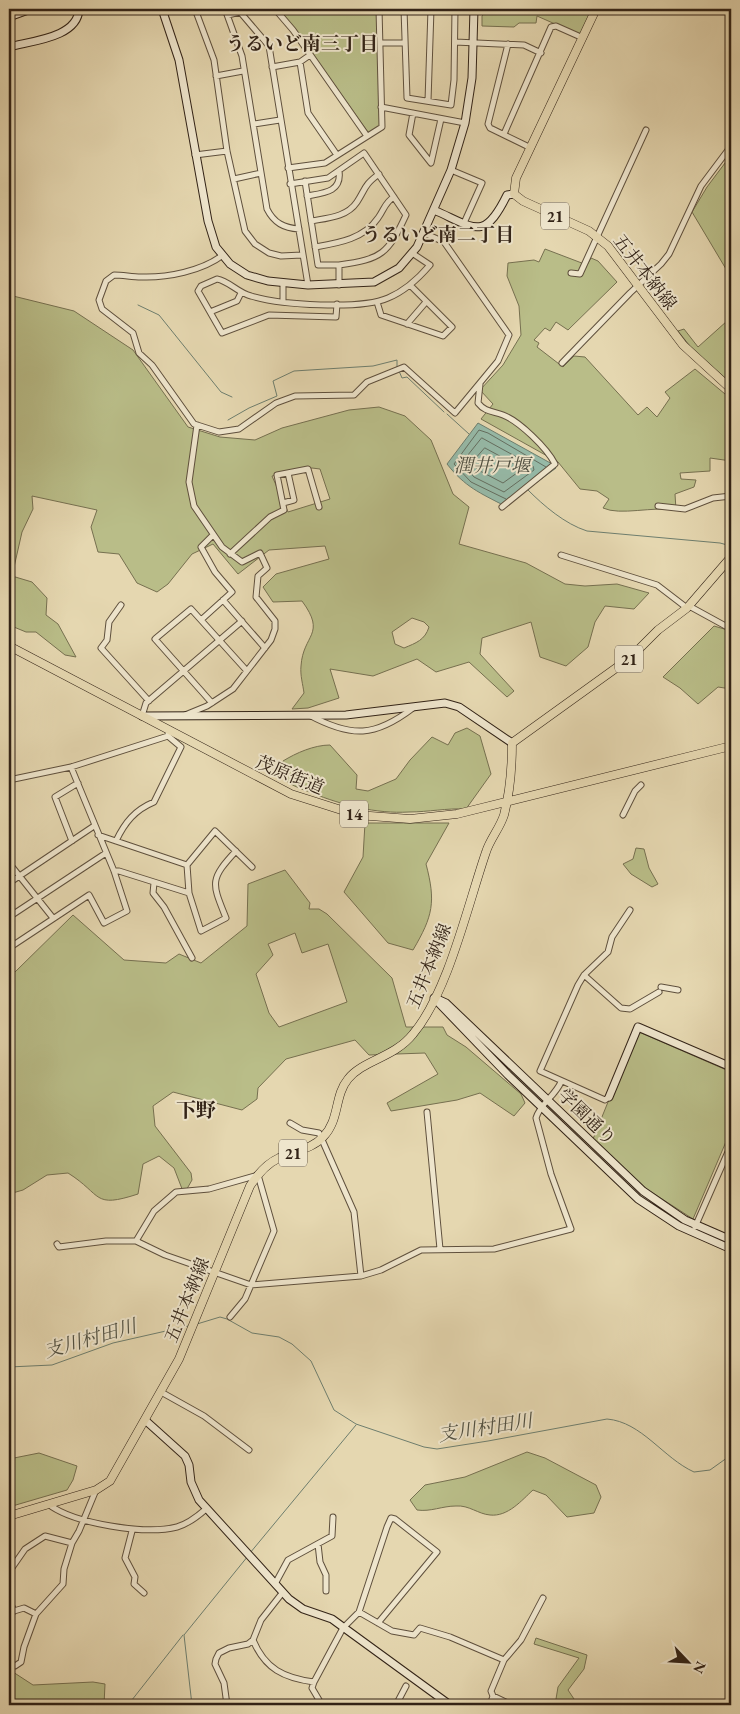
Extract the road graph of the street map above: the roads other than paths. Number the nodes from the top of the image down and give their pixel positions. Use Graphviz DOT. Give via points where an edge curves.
graph roads {
  1 [pos="31,9"];
  2 [pos="80,9"];
  3 [pos="162,9"];
  4 [pos="195,9"];
  5 [pos="225,9"];
  6 [pos="275,9"];
  7 [pos="380,9"];
  8 [pos="404,9"];
  9 [pos="430,9"];
  10 [pos="455,9"];
  11 [pos="474,9"];
  12 [pos="596,9"];
  13 [pos="228,15"];
  14 [pos="9,17"];
  15 [pos="583,38"];
  16 [pos="454,42"];
  17 [pos="381,43"];
  18 [pos="405,43"];
  19 [pos="474,43"];
  20 [pos="508,44"];
  21 [pos="9,47"];
  22 [pos="541,53"];
  23 [pos="310,54"];
  24 [pos="300,62"];
  25 [pos="272,67"];
  26 [pos="244,71"];
  27 [pos="216,76"];
  28 [pos="428,101"];
  29 [pos="382,107"];
  30 [pos="413,113"];
  31 [pos="441,119"];
  32 [pos="280,120"];
  33 [pos="465,123"];
  34 [pos="254,124"];
  35 [pos="646,130"];
  36 [pos="504,134"];
  37 [pos="367,136"];
  38 [pos="731,146"];
  39 [pos="531,148"];
  40 [pos="228,151"];
  41 [pos="195,155"];
  42 [pos="337,155"];
  43 [pos="288,168"];
  44 [pos="451,170"];
  45 [pos="340,171"];
  46 [pos="261,173"];
  47 [pos="379,174"];
  48 [pos="234,179"];
  49 [pos="305,181"];
  50 [pos="290,184"];
  51 [pos="514,194"];
  52 [pos="307,196"];
  53 [pos="394,197"];
  54 [pos="434,210"];
  55 [pos="311,221"];
  56 [pos="464,223"];
  57 [pos="299,229"];
  58 [pos="424,233"];
  59 [pos="597,237"];
  60 [pos="315,247"];
  61 [pos="412,253"];
  62 [pos="222,255"];
  63 [pos="302,255"];
  64 [pos="339,265"];
  65 [pos="571,273"];
  66 [pos="284,284"];
  67 [pos="339,284"];
  68 [pos="308,285"];
  69 [pos="410,285"];
  70 [pos="638,286"];
  71 [pos="241,293"];
  72 [pos="283,302"];
  73 [pos="377,302"];
  74 [pos="426,302"];
  75 [pos="338,304"];
  76 [pos="210,312"];
  77 [pos="407,324"];
  78 [pos="562,362"];
  79 [pos="480,384"];
  80 [pos="731,389"];
  81 [pos="197,425"];
  82 [pos="288,473"];
  83 [pos="731,496"];
  84 [pos="283,503"];
  85 [pos="658,506"];
  86 [pos="319,507"];
  87 [pos="502,507"];
  88 [pos="213,535"];
  89 [pos="230,554"];
  90 [pos="561,555"];
  91 [pos="731,556"];
  92 [pos="223,600"];
  93 [pos="121,605"];
  94 [pos="688,607"];
  95 [pos="201,620"];
  96 [pos="242,621"];
  97 [pos="731,629"];
  98 [pos="219,640"];
  99 [pos="9,646"];
  100 [pos="265,648"];
  101 [pos="247,670"];
  102 [pos="184,671"];
  103 [pos="149,701"];
  104 [pos="212,703"];
  105 [pos="416,706"];
  106 [pos="309,715"];
  107 [pos="142,716"];
  108 [pos="182,717"];
  109 [pos="168,734"];
  110 [pos="512,743"];
  111 [pos="731,746"];
  112 [pos="71,767"];
  113 [pos="9,780"];
  114 [pos="78,784"];
  115 [pos="641,785"];
  116 [pos="506,802"];
  117 [pos="623,815"];
  118 [pos="94,826"];
  119 [pos="98,835"];
  120 [pos="72,841"];
  121 [pos="116,841"];
  122 [pos="236,851"];
  123 [pos="106,853"];
  124 [pos="9,863"];
  125 [pos="187,865"];
  126 [pos="252,867"];
  127 [pos="114,871"];
  128 [pos="21,875"];
  129 [pos="9,883"];
  130 [pos="154,883"];
  131 [pos="189,893"];
  132 [pos="38,897"];
  133 [pos="630,910"];
  134 [pos="9,917"];
  135 [pos="54,918"];
  136 [pos="9,948"];
  137 [pos="192,958"];
  138 [pos="584,975"];
  139 [pos="678,990"];
  140 [pos="434,998"];
  141 [pos="731,1068"];
  142 [pos="561,1082"];
  143 [pos="609,1097"];
  144 [pos="549,1101"];
  145 [pos="542,1108"];
  146 [pos="427,1112"];
  147 [pos="290,1123"];
  148 [pos="578,1130"];
  149 [pos="571,1136"];
  150 [pos="322,1139"];
  151 [pos="731,1145"];
  152 [pos="258,1174"];
  153 [pos="696,1225"];
  154 [pos="692,1233"];
  155 [pos="731,1240"];
  156 [pos="136,1241"];
  157 [pos="57,1244"];
  158 [pos="440,1249"];
  159 [pos="731,1249"];
  160 [pos="215,1271"];
  161 [pos="361,1276"];
  162 [pos="251,1286"];
  163 [pos="230,1317"];
  164 [pos="161,1392"];
  165 [pos="146,1420"];
  166 [pos="249,1450"];
  167 [pos="96,1490"];
  168 [pos="48,1504"];
  169 [pos="206,1509"];
  170 [pos="9,1516"];
  171 [pos="333,1516"];
  172 [pos="83,1519"];
  173 [pos="132,1531"];
  174 [pos="72,1543"];
  175 [pos="318,1544"];
  176 [pos="9,1572"];
  177 [pos="275,1584"];
  178 [pos="326,1591"];
  179 [pos="283,1592"];
  180 [pos="144,1593"];
  181 [pos="542,1598"];
  182 [pos="9,1600"];
  183 [pos="14,1611"];
  184 [pos="359,1612"];
  185 [pos="36,1614"];
  186 [pos="9,1616"];
  187 [pos="378,1623"];
  188 [pos="343,1628"];
  189 [pos="253,1640"];
  190 [pos="504,1660"];
  191 [pos="9,1665"];
  192 [pos="314,1682"];
  193 [pos="406,1686"];
  194 [pos="493,1696"];
  195 [pos="227,1705"];
  196 [pos="322,1705"];
  197 [pos="396,1705"];
  198 [pos="450,1705"];
  199 [pos="490,1705"];
  200 [pos="512,1705"];
  1 -- 14 [label="street"];
  2 -- 21 [label="street" via="78,18 63,32"];
  3 -- 41 [label="street" via="179,60"];
  4 -- 27 [label="street" via="214,60"];
  5 -- 13 [label="street"];
  6 -- 23 [label="street"];
  7 -- 17 [label="street"];
  8 -- 18 [label="street"];
  9 -- 28 [label="street"];
  10 -- 16 [label="street"];
  11 -- 19 [label="street"];
  12 -- 15 [label="main road"];
  13 -- 25 [label="street" via="240,12 269,46"];
  13 -- 26 [label="street"];
  15 -- 22 [label="street" via="553,26"];
  15 -- 39 [label="main road"];
  16 -- 19 [label="street"];
  16 -- 28 [label="street" via="451,105"];
  17 -- 18 [label="street"];
  17 -- 29 [label="street"];
  18 -- 28 [label="street" via="407,98"];
  19 -- 20 [label="street"];
  19 -- 33 [label="street"];
  20 -- 22 [label="street" via="524,45"];
  20 -- 36 [label="street" via="488,124"];
  22 -- 36 [label="street"];
  23 -- 24 [label="street"];
  23 -- 37 [label="street"];
  24 -- 25 [label="street"];
  24 -- 42 [label="street" via="308,113"];
  25 -- 32 [label="street"];
  26 -- 27 [label="street"];
  26 -- 34 [label="street"];
  27 -- 40 [label="street"];
  29 -- 30 [label="street"];
  29 -- 37 [label="street" via="382,127"];
  30 -- 31 [label="street"];
  30 -- 31 [label="street" via="408,135 431,163"];
  31 -- 33 [label="street"];
  32 -- 34 [label="street"];
  32 -- 43 [label="street"];
  33 -- 44 [label="street"];
  34 -- 46 [label="street"];
  35 -- 59 [label="street"];
  36 -- 39 [label="street"];
  37 -- 42 [label="street"];
  38 -- 70 [label="street" via="701,186 669,254"];
  39 -- 51 [label="main road" via="516,178"];
  40 -- 41 [label="street"];
  40 -- 48 [label="street"];
  41 -- 62 [label="street" via="208,221 216,247"];
  42 -- 43 [label="street" via="325,163"];
  43 -- 50 [label="street"];
  44 -- 54 [label="street"];
  44 -- 56 [label="street" via="482,183"];
  45 -- 47 [label="street" via="364,153"];
  45 -- 49 [label="street" via="328,178"];
  45 -- 52 [label="street" via="337,187"];
  46 -- 48 [label="street"];
  46 -- 57 [label="street" via="270,216 282,226"];
  47 -- 53 [label="street"];
  47 -- 55 [label="street" via="366,183 348,211"];
  48 -- 63 [label="street" via="242,221 252,242 277,255"];
  49 -- 50 [label="street"];
  49 -- 52 [label="street"];
  50 -- 57 [label="street"];
  51 -- 56 [label="street" via="507,195 490,224 480,227"];
  51 -- 59 [label="main road, 五井本納線 / 21"];
  52 -- 55 [label="street"];
  53 -- 60 [label="street" via="387,201 377,220 363,233 349,240"];
  53 -- 64 [label="street" via="406,215 394,241 367,261"];
  54 -- 56 [label="street"];
  54 -- 58 [label="street"];
  55 -- 60 [label="street"];
  57 -- 63 [label="street"];
  58 -- 61 [label="street"];
  58 -- 79 [label="street" via="444,242 509,335 498,361"];
  59 -- 65 [label="street" via="580,274"];
  59 -- 70 [label="main road, 五井本納線 / 21" via="614,253"];
  60 -- 64 [label="street" via="318,265"];
  61 -- 67 [label="street" via="399,268 382,278 363,284"];
  61 -- 69 [label="street" via="430,266"];
  62 -- 66 [label="street" via="247,275"];
  62 -- 81 [label="street" via="210,265 166,275 114,275 106,281 99,300 102,309 133,333 140,354 174,394 192,423"];
  63 -- 68 [label="street"];
  64 -- 67 [label="street"];
  66 -- 68 [label="street"];
  66 -- 72 [label="street"];
  67 -- 68 [label="street"];
  69 -- 73 [label="street"];
  69 -- 74 [label="street"];
  70 -- 78 [label="street"];
  70 -- 80 [label="main road, 五井本納線 / 21" via="689,352"];
  71 -- 72 [label="street"];
  71 -- 76 [label="street" via="237,301"];
  71 -- 76 [label="street" via="220,279 201,286 198,291"];
  72 -- 75 [label="street"];
  73 -- 75 [label="street"];
  73 -- 77 [label="street" via="381,315"];
  74 -- 77 [label="street"];
  74 -- 77 [label="street" via="452,327 443,336"];
  75 -- 76 [label="street" via="336,317 269,315 222,333"];
  79 -- 81 [label="street" via="455,413 404,367 367,382 354,394 295,396 276,403 239,428 219,432"];
  79 -- 87 [label="street" via="478,403 482,409 512,420 545,449 555,464"];
  81 -- 88 [label="street" via="189,482 194,506"];
  82 -- 84 [label="street" via="294,500"];
  82 -- 84 [label="street" via="277,476"];
  82 -- 86 [label="street" via="308,470"];
  83 -- 85 [label="street" via="714,498 685,509"];
  84 -- 89 [label="street" via="284,510 270,517"];
  88 -- 89 [label="street"];
  88 -- 92 [label="street" via="201,547 215,572 232,592"];
  89 -- 100 [label="street" via="242,562 260,553 267,568 258,576 256,597 275,621 271,640"];
  90 -- 94 [label="street" via="657,585"];
  91 -- 94 [label="main road, 21"];
  92 -- 95 [label="street"];
  92 -- 96 [label="street"];
  93 -- 103 [label="street" via="109,622 107,640 101,648"];
  94 -- 97 [label="street"];
  94 -- 110 [label="main road, 21" via="612,673"];
  95 -- 98 [label="street"];
  95 -- 102 [label="street" via="191,609 154,639"];
  96 -- 98 [label="street"];
  96 -- 100 [label="street"];
  98 -- 101 [label="street"];
  98 -- 102 [label="street"];
  99 -- 107 [label="main road, 茂原街道 / 14"];
  100 -- 101 [label="street"];
  101 -- 104 [label="street" via="233,690"];
  102 -- 103 [label="street"];
  102 -- 104 [label="street"];
  103 -- 107 [label="street"];
  104 -- 108 [label="street"];
  105 -- 106 [label="street" via="346,715"];
  105 -- 106 [label="street" via="402,717 371,732 324,723"];
  105 -- 110 [label="street" via="445,703 459,707"];
  106 -- 108 [label="street"];
  107 -- 108 [label="street"];
  107 -- 109 [label="main road, 茂原街道 / 14"];
  109 -- 112 [label="street"];
  109 -- 116 [label="main road, 茂原街道 / 14" via="291,794 356,815 423,818 457,814"];
  109 -- 121 [label="street" via="181,746 154,802 133,815"];
  110 -- 116 [label="main road, 五井本納線 / 21"];
  111 -- 116 [label="main road, 茂原街道 / 14"];
  112 -- 113 [label="street"];
  112 -- 114 [label="street"];
  114 -- 118 [label="street"];
  114 -- 120 [label="street" via="55,797"];
  115 -- 117 [label="street"];
  116 -- 140 [label="main road, 五井本納線 / 21" via="504,815 488,845 478,882"];
  118 -- 119 [label="street"];
  118 -- 120 [label="street"];
  119 -- 121 [label="street"];
  119 -- 123 [label="street"];
  120 -- 128 [label="street"];
  121 -- 125 [label="street"];
  122 -- 125 [label="street" via="215,831"];
  122 -- 126 [label="street"];
  122 -- 131 [label="street" via="217,873 215,888 226,918 201,930"];
  123 -- 127 [label="street"];
  123 -- 132 [label="street"];
  124 -- 128 [label="street"];
  125 -- 131 [label="street"];
  127 -- 130 [label="street"];
  127 -- 135 [label="street" via="127,911 104,923 89,895"];
  128 -- 129 [label="street"];
  128 -- 132 [label="street"];
  130 -- 131 [label="street"];
  130 -- 137 [label="street" via="153,893"];
  132 -- 134 [label="street"];
  132 -- 135 [label="street"];
  133 -- 138 [label="street" via="612,937 608,952"];
  135 -- 136 [label="street"];
  138 -- 139 [label="street" via="621,1008 630,1009 660,989"];
  138 -- 142 [label="street" via="540,1072"];
  140 -- 144 [label="street, 学園通り" via="446,1003"];
  140 -- 145 [label="street"];
  140 -- 150 [label="main road, 五井本納線 / 21" via="420,1026 404,1044 357,1070 348,1079 336,1118"];
  141 -- 143 [label="street" via="638,1027"];
  142 -- 143 [label="street" via="605,1100"];
  142 -- 144 [label="street"];
  144 -- 145 [label="street"];
  144 -- 148 [label="street, 学園通り"];
  145 -- 149 [label="street"];
  145 -- 158 [label="street" via="536,1118 571,1230 494,1249"];
  146 -- 158 [label="street"];
  147 -- 150 [label="street" via="302,1130 315,1131"];
  148 -- 149 [label="street"];
  148 -- 153 [label="street, 学園通り" via="643,1191"];
  149 -- 154 [label="street" via="638,1199"];
  150 -- 152 [label="main road, 五井本納線 / 21" via="309,1148 279,1158"];
  150 -- 161 [label="street" via="354,1212"];
  151 -- 153 [label="street"];
  152 -- 156 [label="street" via="209,1189 176,1192 154,1211"];
  152 -- 160 [label="main road, 五井本納線 / 21" via="246,1194"];
  152 -- 162 [label="street" via="274,1231"];
  153 -- 154 [label="street"];
  153 -- 155 [label="street, 学園通り"];
  154 -- 159 [label="street"];
  156 -- 157 [label="street" via="60,1247"];
  156 -- 160 [label="street" via="165,1255"];
  158 -- 161 [label="street" via="421,1250"];
  160 -- 162 [label="street"];
  160 -- 164 [label="main road, 五井本納線 / 21" via="186,1344"];
  161 -- 162 [label="street"];
  162 -- 163 [label="street" via="241,1306"];
  164 -- 165 [label="main road, 五井本納線 / 21"];
  164 -- 166 [label="street" via="204,1416"];
  165 -- 167 [label="main road, 五井本納線 / 21" via="114,1476"];
  165 -- 169 [label="street" via="185,1456 191,1482"];
  167 -- 168 [label="main road, 五井本納線 / 21"];
  167 -- 172 [label="street"];
  168 -- 170 [label="main road, 五井本納線 / 21"];
  168 -- 172 [label="street"];
  169 -- 173 [label="street" via="176,1527"];
  169 -- 177 [label="street"];
  171 -- 175 [label="street" via="332,1536"];
  172 -- 173 [label="street"];
  172 -- 174 [label="street"];
  173 -- 180 [label="street" via="125,1558 135,1578 134,1584"];
  174 -- 176 [label="street" via="45,1536 25,1549"];
  174 -- 185 [label="street" via="63,1584"];
  175 -- 177 [label="street" via="288,1560"];
  175 -- 178 [label="street" via="320,1562 326,1575"];
  177 -- 179 [label="street"];
  179 -- 188 [label="street" via="298,1606 326,1616"];
  179 -- 189 [label="street" via="261,1620"];
  181 -- 190 [label="street" via="521,1640"];
  182 -- 183 [label="street"];
  183 -- 185 [label="street" via="24,1608"];
  183 -- 186 [label="street"];
  184 -- 187 [label="street"];
  184 -- 187 [label="street" via="386,1527 391,1518 395,1519 437,1552"];
  184 -- 188 [label="street"];
  185 -- 191 [label="street" via="21,1662"];
  187 -- 190 [label="street" via="392,1631 414,1636 420,1628"];
  188 -- 192 [label="street"];
  188 -- 198 [label="street"];
  189 -- 192 [label="street" via="259,1654 274,1669 296,1680"];
  189 -- 195 [label="street" via="219,1653 216,1659"];
  190 -- 194 [label="street" via="491,1691"];
  192 -- 196 [label="street" via="312,1688"];
  193 -- 197 [label="street"];
  194 -- 199 [label="street"];
  194 -- 200 [label="street"];
}
